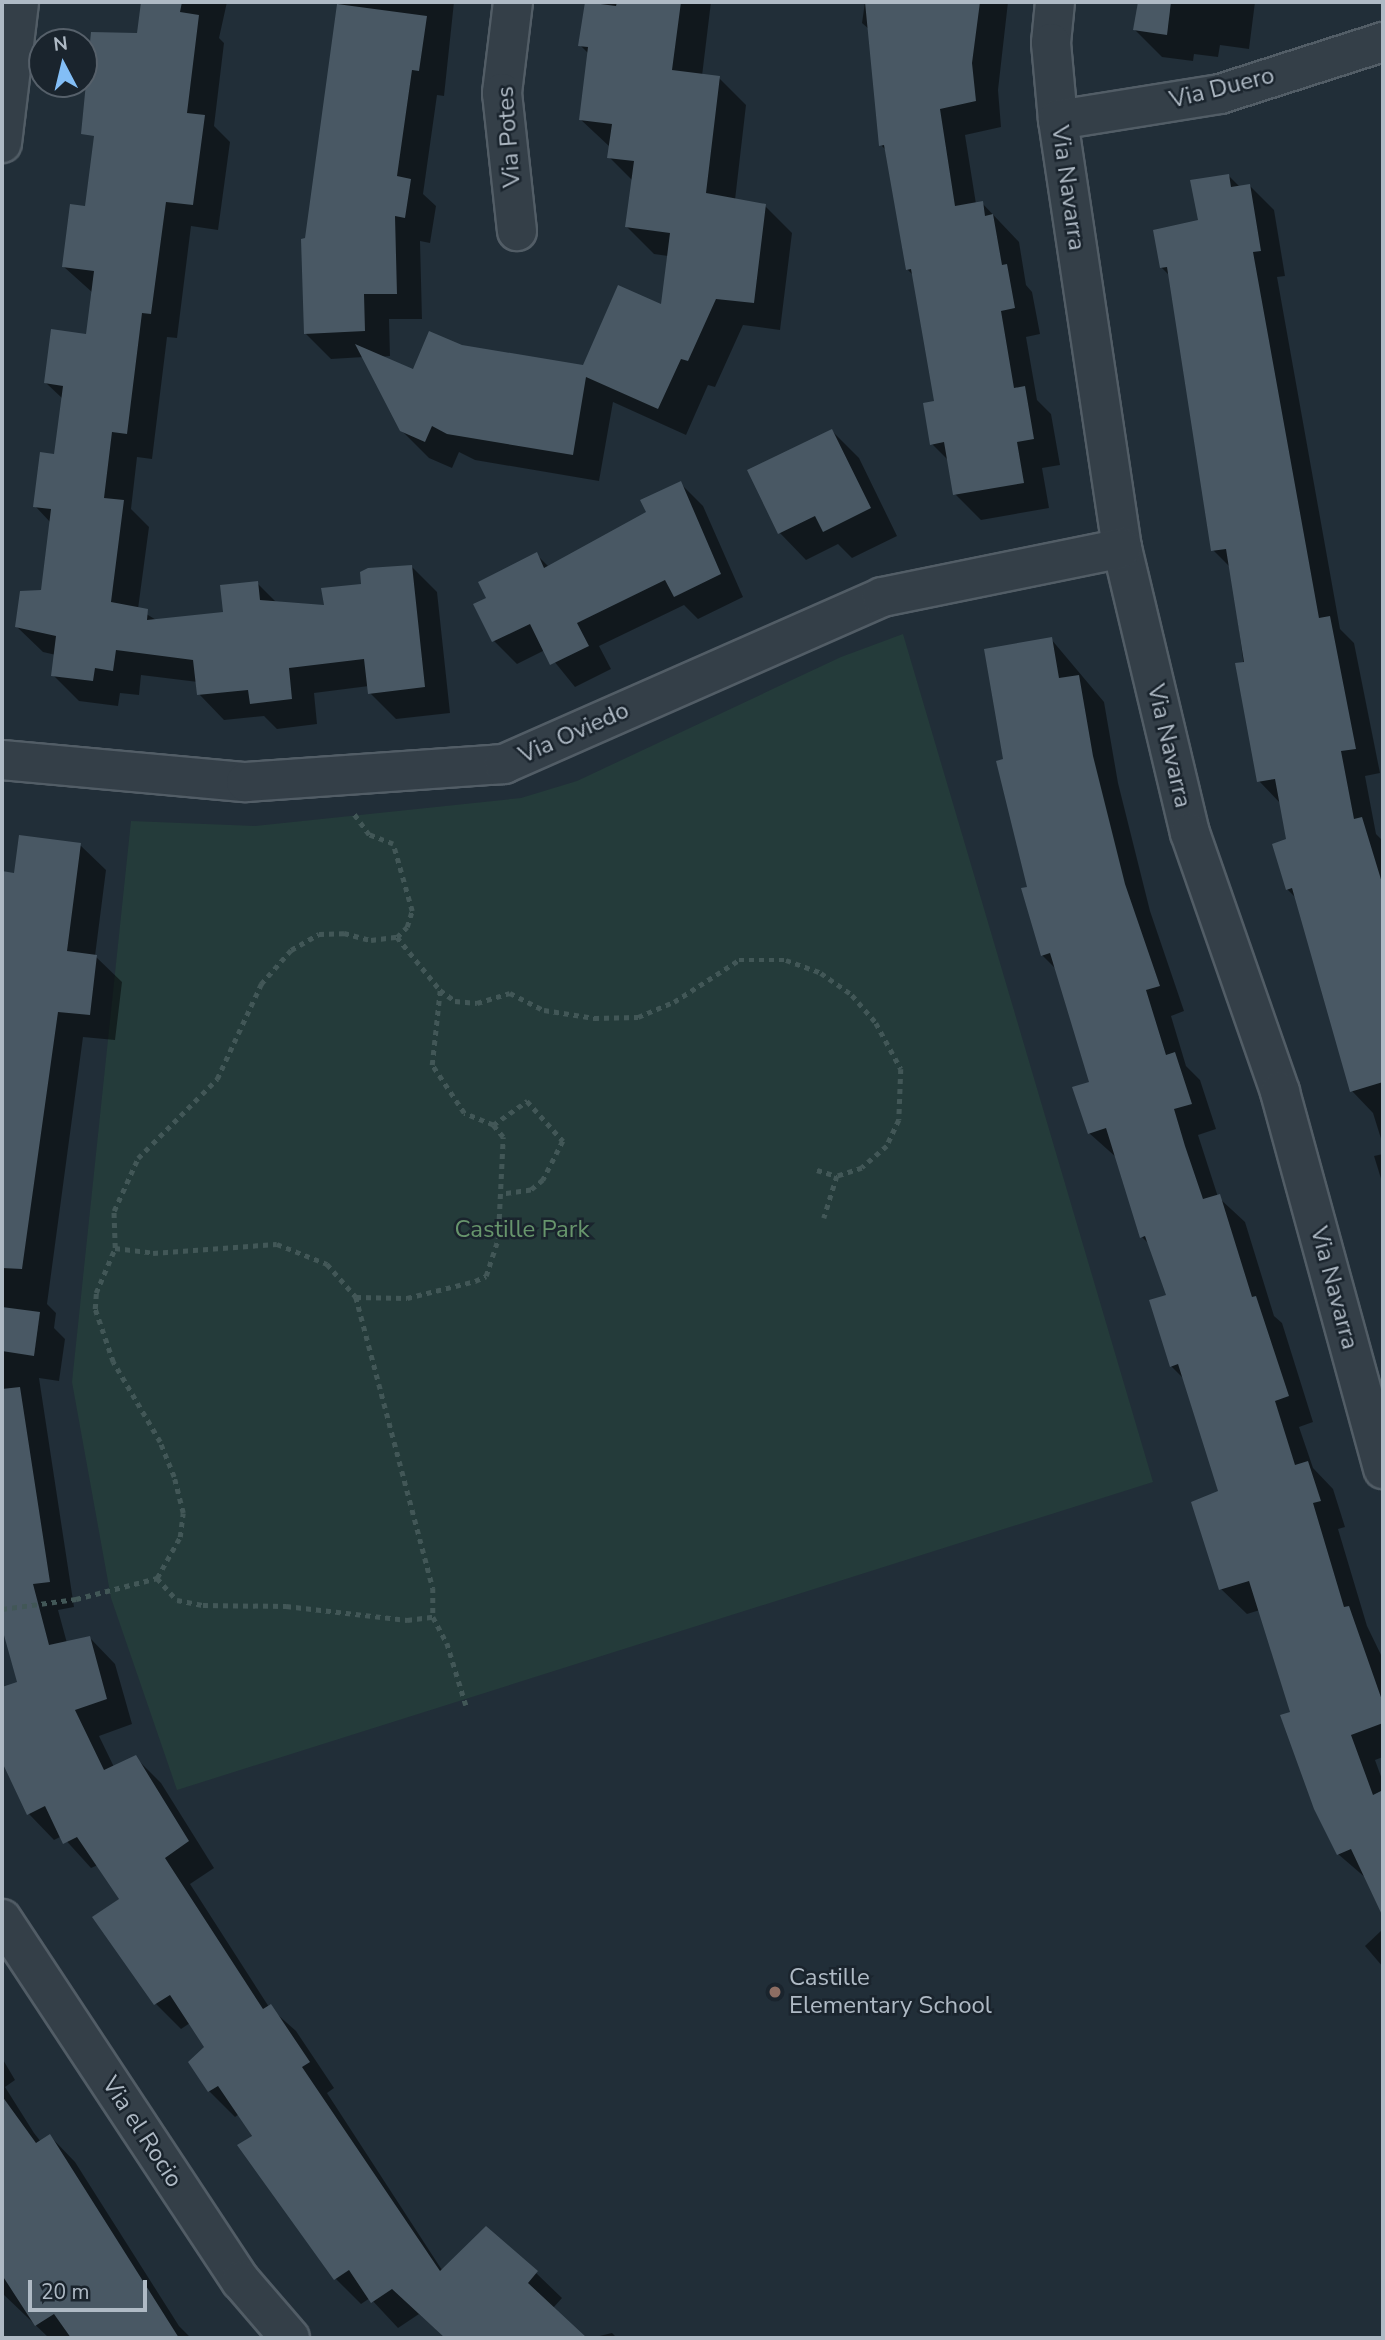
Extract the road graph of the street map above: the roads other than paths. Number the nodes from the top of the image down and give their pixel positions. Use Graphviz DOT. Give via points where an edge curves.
graph roads {
  1 [pos="19,2"];
  2 [pos="513,2"];
  3 [pos="1055,2"];
  4 [pos="1383,42"];
  5 [pos="1058,120"];
  6 [pos="2,144"];
  7 [pos="517,230"];
  8 [pos="1122,548"];
  9 [pos="2,760"];
  10 [pos="1383,1469"];
  11 [pos="2,1919"];
  12 [pos="290,2338"];
  1 -- 6 [label="street"];
  2 -- 7 [label="street, Via Potes" via="502,93"];
  3 -- 5 [label="street, Via Navarra" via="1051,43"];
  4 -- 5 [label="street, Via Duero" via="1220,94"];
  5 -- 8 [label="street, Via Navarra"];
  8 -- 9 [label="street, Via Oviedo" via="882,597 504,764 246,782"];
  8 -- 10 [label="street, Via Navarra" via="1190,833 1280,1092"];
  11 -- 12 [label="street, Via el Rocio" via="241,2281"];
}
